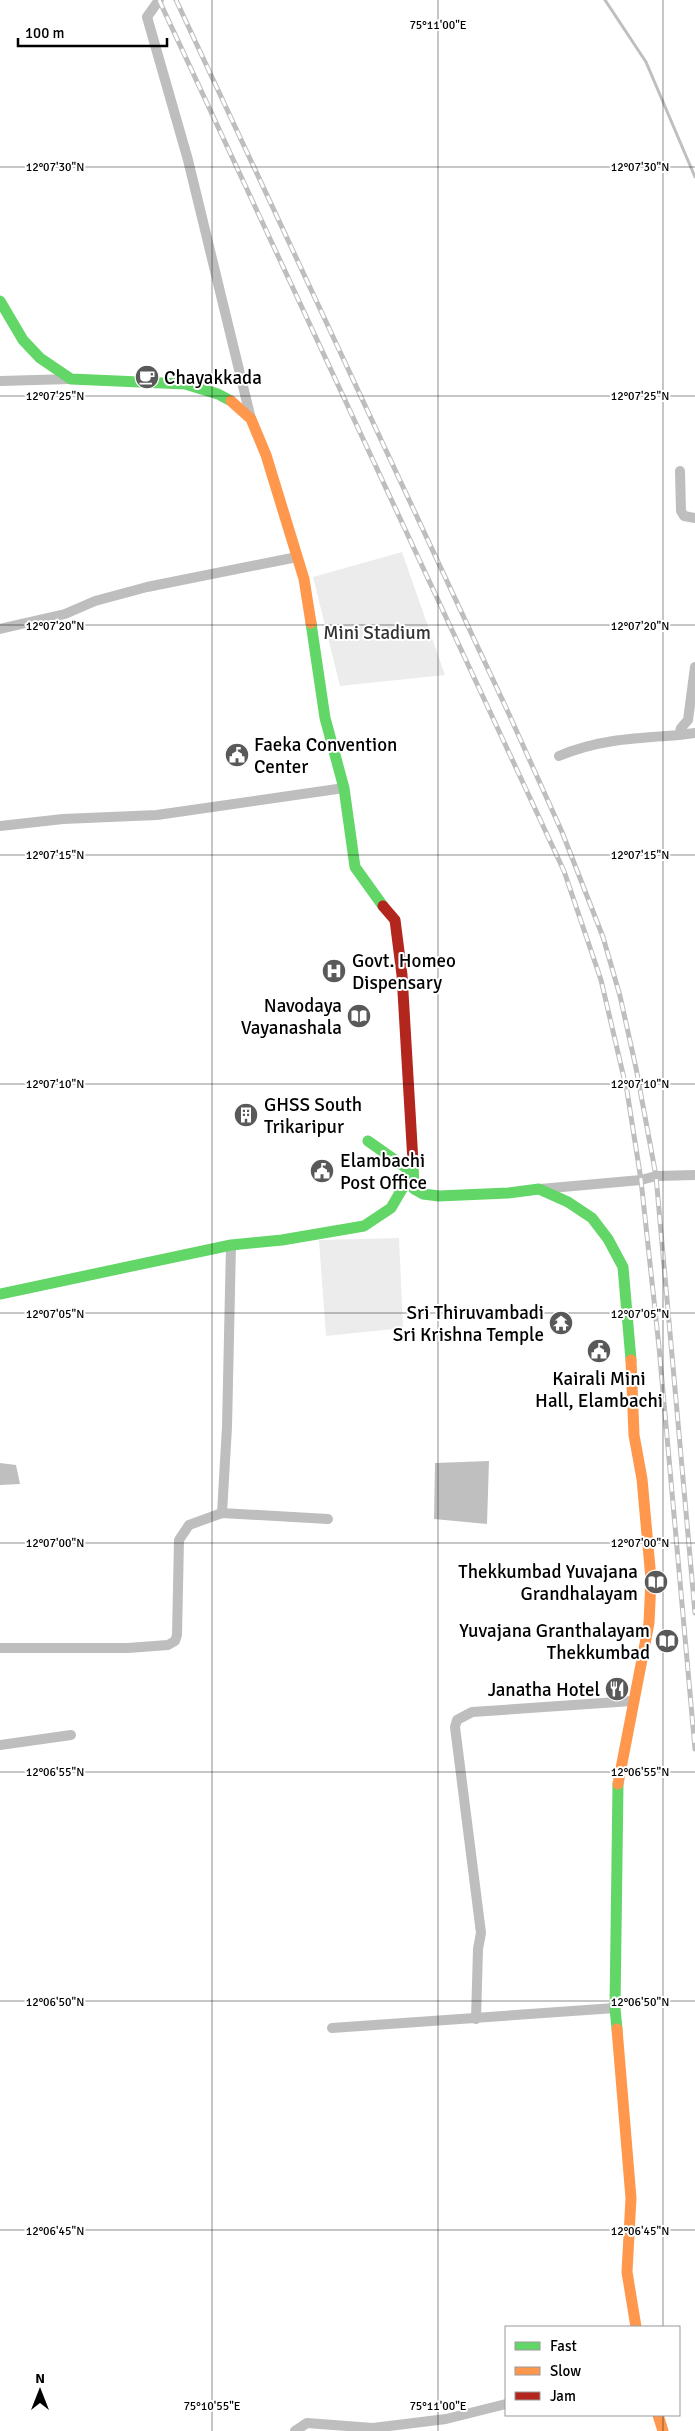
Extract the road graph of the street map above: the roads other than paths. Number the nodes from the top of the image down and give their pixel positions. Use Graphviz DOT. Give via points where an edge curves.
graph roads {
  1 [pos="159,0"];
  2 [pos="0,301"];
  3 [pos="71,379"];
  4 [pos="0,381"];
  5 [pos="251,419"];
  6 [pos="680,471"];
  7 [pos="695,518"];
  8 [pos="297,557"];
  9 [pos="0,628"];
  10 [pos="695,667"];
  11 [pos="695,733"];
  12 [pos="679,735"];
  13 [pos="560,756"];
  14 [pos="344,788"];
  15 [pos="0,826"];
  16 [pos="368,1141"];
  17 [pos="412,1172"];
  18 [pos="695,1175"];
  19 [pos="539,1189"];
  20 [pos="231,1245"];
  21 [pos="0,1294"];
  22 [pos="222,1513"];
  23 [pos="328,1519"];
  24 [pos="0,1648"];
  25 [pos="632,1701"];
  26 [pos="71,1735"];
  27 [pos="0,1745"];
  28 [pos="615,2008"];
  29 [pos="476,2020"];
  30 [pos="332,2028"];
  31 [pos="636,2326"];
  32 [pos="505,2404"];
  33 [pos="658,2416"];
  34 [pos="295,2431"];
  35 [pos="664,2431"];
  1 -- 5 [label="street" via="147,17 188,160"];
  2 -- 3 [label="main road" via="23,340 40,358"];
  3 -- 4 [label="street"];
  3 -- 5 [label="main road" via="185,384 224,398"];
  5 -- 8 [label="main road" via="266,455"];
  6 -- 7 [label="street" via="682,511 684,516"];
  8 -- 9 [label="street" via="147,587 95,601 65,614"];
  8 -- 14 [label="main road" via="304,579 325,718"];
  10 -- 12 [label="street" via="688,720"];
  11 -- 12 [label="street"];
  12 -- 13 [label="street" via="621,738"];
  14 -- 15 [label="street" via="157,816 63,819"];
  14 -- 17 [label="main road" via="355,867 395,920 408,1064"];
  16 -- 17 [label="main road"];
  17 -- 19 [label="main road" via="414,1190 423,1194 439,1196"];
  17 -- 20 [label="main road" via="391,1208 364,1226"];
  18 -- 19 [label="street"];
  19 -- 25 [label="main road" via="568,1202 592,1218 623,1267 634,1435 642,1479 651,1579 648,1623"];
  20 -- 21 [label="main road"];
  20 -- 22 [label="street"];
  22 -- 23 [label="street"];
  22 -- 24 [label="street" via="189,1525 179,1540 175,1641 168,1645 128,1648"];
  25 -- 28 [label="main road" via="618,1777"];
  25 -- 29 [label="street" via="472,1712 457,1720 455,1727 481,1933"];
  26 -- 27 [label="street"];
  28 -- 29 [label="street"];
  28 -- 31 [label="main road" via="631,2198 627,2272"];
  29 -- 30 [label="street"];
  32 -- 34 [label="street" via="446,2419 373,2428 306,2423"];
  33 -- 35 [label="main road"];
}
